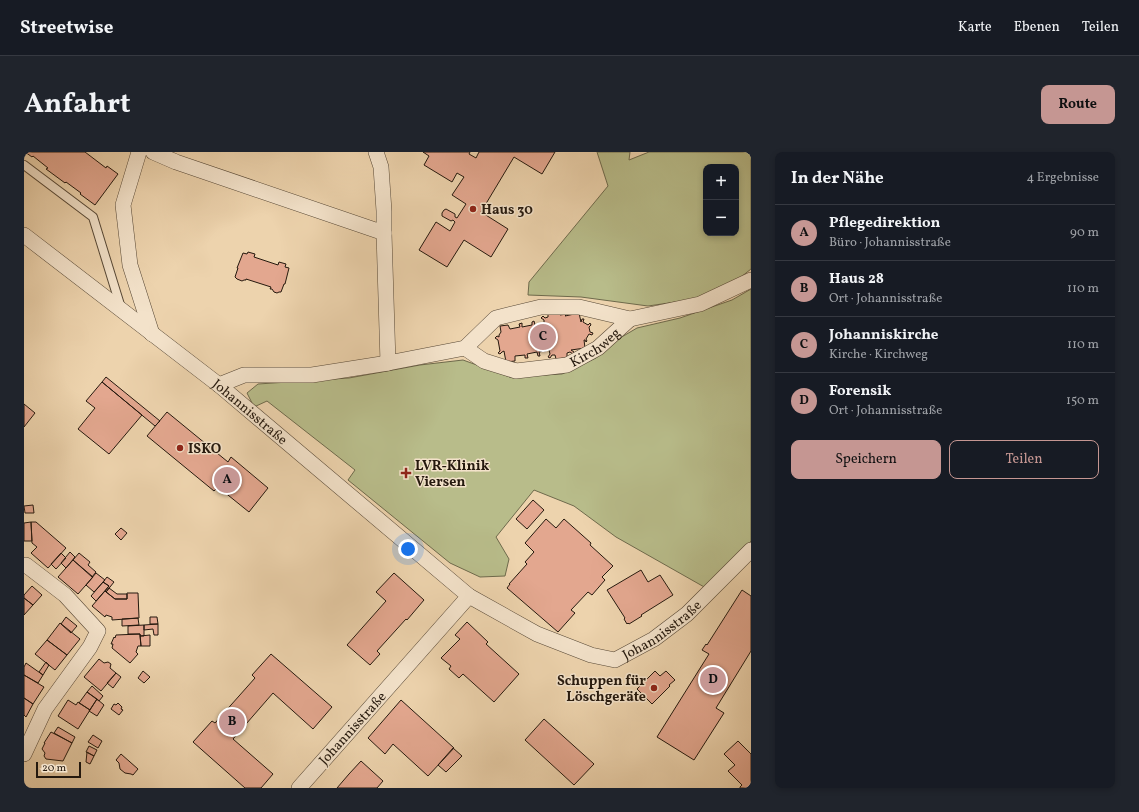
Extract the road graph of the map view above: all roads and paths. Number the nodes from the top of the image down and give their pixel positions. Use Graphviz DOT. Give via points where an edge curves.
graph roads {
  1 [pos="139,152"];
  2 [pos="153,152"];
  3 [pos="376,152"];
  4 [pos="24,165"];
  5 [pos="384,233"];
  6 [pos="24,235"];
  7 [pos="751,280"];
  8 [pos="121,310"];
  9 [pos="630,319"];
  10 [pos="152,334"];
  11 [pos="465,348"];
  12 [pos="388,363"];
  13 [pos="219,385"];
  14 [pos="751,550"];
  15 [pos="24,566"];
  16 [pos="469,596"];
  17 [pos="24,754"];
  18 [pos="299,788"];
  1 -- 10 [label="street" via="124,205 130,265"];
  2 -- 5 [label="street"];
  3 -- 5 [label="street" via="381,167"];
  4 -- 8 [label="lane" via="93,217"];
  5 -- 12 [label="street"];
  6 -- 8 [label="street, Johannisstraße"];
  7 -- 9 [label="street, Kirchweg" via="700,304"];
  8 -- 10 [label="street, Johannisstraße"];
  9 -- 11 [label="street, Kirchweg" via="579,307 541,307 496,318"];
  9 -- 11 [label="street, Kirchweg" via="598,348 566,365 516,371 484,361"];
  10 -- 13 [label="street, Johannisstraße"];
  11 -- 12 [label="street"];
  12 -- 13 [label="street" via="312,375 244,375"];
  13 -- 16 [label="street, Johannisstraße"];
  14 -- 16 [label="street, Johannisstraße" via="687,614 654,639 614,660 591,655 536,634"];
  15 -- 17 [label="street" via="65,595 98,631 90,647 45,709"];
  16 -- 18 [label="street, Johannisstraße"];
}
